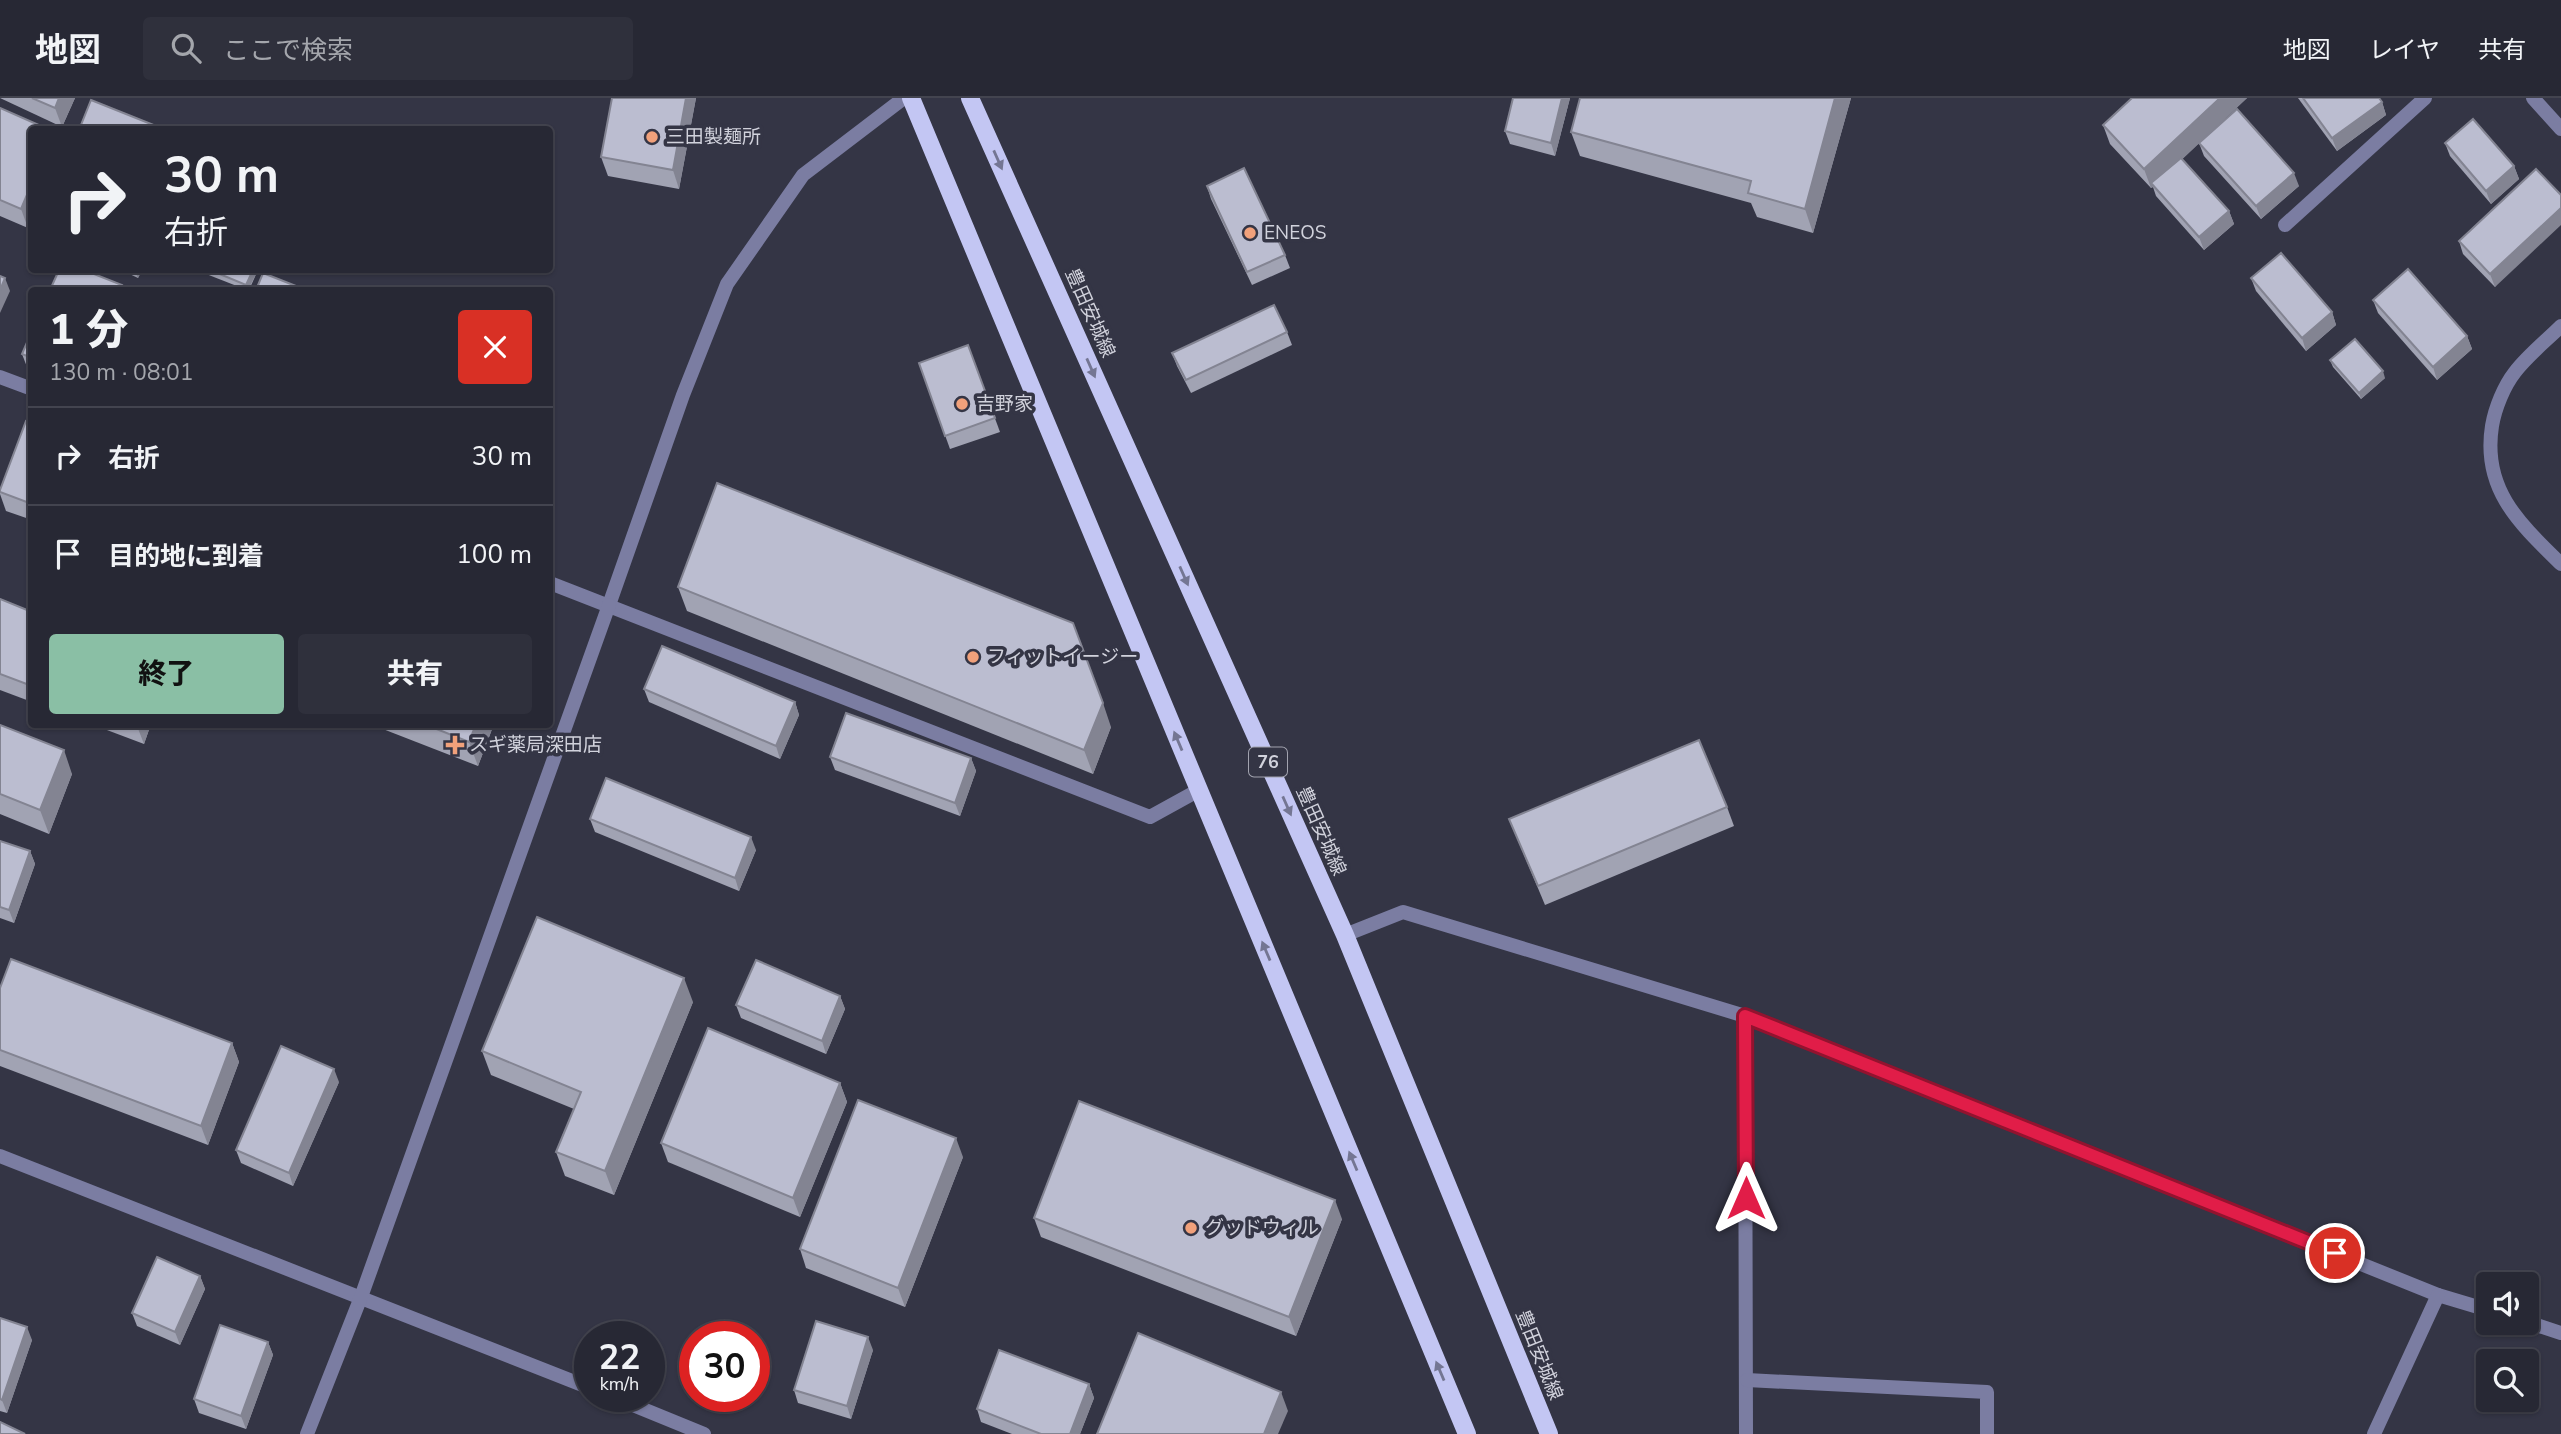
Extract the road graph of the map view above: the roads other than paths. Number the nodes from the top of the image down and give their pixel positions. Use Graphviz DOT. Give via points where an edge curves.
graph roads {
  1 [pos="904,98"];
  2 [pos="911,98"];
  3 [pos="970,98"];
  4 [pos="2425,98"];
  5 [pos="2533,98"];
  6 [pos="2561,129"];
  7 [pos="2285,225"];
  8 [pos="2561,326"];
  9 [pos="0,377"];
  10 [pos="28,388"];
  11 [pos="2561,564"];
  12 [pos="553,584"];
  13 [pos="609,605"];
  14 [pos="1199,790"];
  15 [pos="1345,936"];
  16 [pos="1745,1016"];
  17 [pos="0,1156"];
  18 [pos="2438,1294"];
  19 [pos="361,1297"];
  20 [pos="2476,1306"];
  21 [pos="2539,1326"];
  22 [pos="2561,1333"];
  23 [pos="1747,1380"];
  24 [pos="574,1382"];
  25 [pos="650,1412"];
  26 [pos="307,1434"];
  27 [pos="704,1434"];
  28 [pos="1466,1434"];
  29 [pos="1549,1434"];
  30 [pos="1746,1434"];
  31 [pos="1987,1434"];
  32 [pos="2374,1434"];
  1 -- 13 [label="street" via="803,175 727,285"];
  14 -- 2 [label="main road, one-way"];
  3 -- 15 [label="main road, 豊田安城線 / 76, one-way"];
  4 -- 7 [label="street"];
  5 -- 6 [label="street"];
  8 -- 11 [label="street" via="2514,372 2494,416 2489,447 2498,488 2521,525"];
  9 -- 10 [label="street"];
  12 -- 13 [label="street"];
  13 -- 14 [label="street" via="1150,817"];
  13 -- 19 [label="street"];
  28 -- 14 [label="main road, one-way"];
  15 -- 16 [label="street" via="1404,912"];
  15 -- 29 [label="main road, 豊田安城線 / 76"];
  16 -- 18 [label="street"];
  16 -- 23 [label="street"];
  17 -- 19 [label="street"];
  18 -- 20 [label="street"];
  18 -- 32 [label="street"];
  19 -- 24 [label="street"];
  19 -- 26 [label="street"];
  21 -- 22 [label="street"];
  23 -- 30 [label="street"];
  23 -- 31 [label="street" via="1987,1392"];
  25 -- 27 [label="street"];
}
